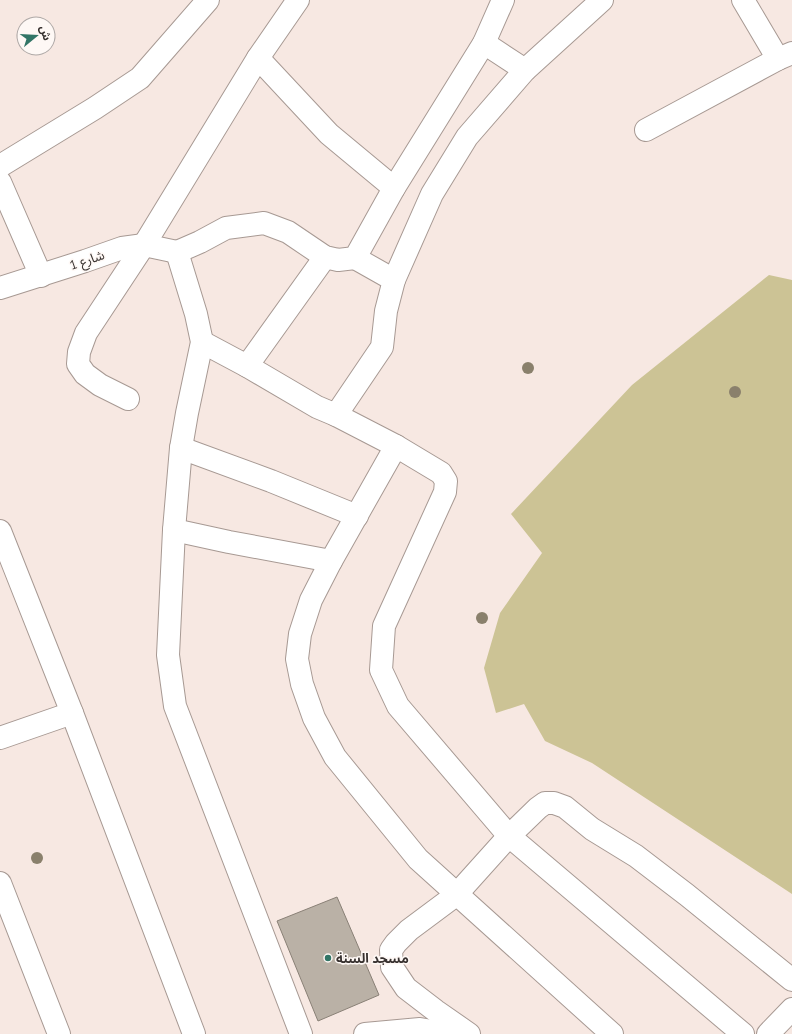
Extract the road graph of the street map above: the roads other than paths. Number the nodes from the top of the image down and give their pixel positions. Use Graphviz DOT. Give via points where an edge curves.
graph roads {
  1 [pos="208,0"];
  2 [pos="298,0"];
  3 [pos="503,0"];
  4 [pos="602,0"];
  5 [pos="743,0"];
  6 [pos="484,43"];
  7 [pos="785,56"];
  8 [pos="258,58"];
  9 [pos="525,70"];
  10 [pos="646,130"];
  11 [pos="0,166"];
  12 [pos="0,182"];
  13 [pos="394,188"];
  14 [pos="144,245"];
  15 [pos="176,252"];
  16 [pos="325,256"];
  17 [pos="355,258"];
  18 [pos="41,276"];
  19 [pos="394,280"];
  20 [pos="0,288"];
  21 [pos="202,342"];
  22 [pos="247,366"];
  23 [pos="128,399"];
  24 [pos="336,415"];
  25 [pos="396,446"];
  26 [pos="181,448"];
  27 [pos="357,516"];
  28 [pos="174,530"];
  29 [pos="0,531"];
  30 [pos="331,561"];
  31 [pos="72,713"];
  32 [pos="0,738"];
  33 [pos="509,836"];
  34 [pos="0,883"];
  35 [pos="456,895"];
  36 [pos="792,980"];
  37 [pos="792,1008"];
  38 [pos="59,1034"];
  39 [pos="194,1034"];
  40 [pos="301,1034"];
  41 [pos="365,1034"];
  42 [pos="450,1034"];
  43 [pos="469,1034"];
  44 [pos="612,1034"];
  45 [pos="743,1034"];
  46 [pos="768,1034"];
  1 -- 11 [label="street" via="140,78"];
  2 -- 8 [label="street"];
  3 -- 6 [label="street"];
  4 -- 9 [label="street"];
  5 -- 7 [label="street"];
  6 -- 9 [label="street"];
  6 -- 13 [label="street"];
  7 -- 10 [label="street"];
  8 -- 13 [label="street" via="329,134"];
  8 -- 14 [label="street"];
  9 -- 19 [label="street" via="467,137 432,194"];
  12 -- 18 [label="street"];
  13 -- 17 [label="street"];
  14 -- 15 [label="street, شارع 1"];
  14 -- 18 [label="street, شارع 1" via="122,248"];
  14 -- 23 [label="street" via="86,333 79,352 78,364 85,374"];
  15 -- 16 [label="street" via="226,228 264,223 288,232"];
  15 -- 21 [label="street" via="196,314"];
  16 -- 17 [label="street" via="338,260"];
  16 -- 22 [label="street"];
  17 -- 19 [label="street"];
  18 -- 20 [label="street, شارع 1"];
  19 -- 24 [label="street" via="386,311 382,347"];
  21 -- 22 [label="street"];
  21 -- 26 [label="street"];
  22 -- 24 [label="street" via="317,407"];
  24 -- 25 [label="street"];
  25 -- 27 [label="street"];
  25 -- 33 [label="street" via="442,473 446,481 445,492 384,626 381,670 398,706"];
  26 -- 27 [label="street"];
  26 -- 28 [label="street"];
  27 -- 30 [label="street"];
  28 -- 30 [label="street"];
  28 -- 40 [label="street" via="168,655 175,706"];
  29 -- 31 [label="street"];
  30 -- 35 [label="street" via="311,600 300,634 298,666 314,718 335,757 363,792 418,859"];
  31 -- 32 [label="street"];
  31 -- 39 [label="street"];
  33 -- 35 [label="street"];
  33 -- 36 [label="street" via="545,803 565,807 592,829 636,856 681,890"];
  33 -- 45 [label="street"];
  34 -- 38 [label="street"];
  35 -- 43 [label="street" via="409,930 396,943 391,950 392,967 406,988"];
  35 -- 44 [label="street"];
  37 -- 46 [label="street"];
  41 -- 42 [label="street" via="420,1029"];
}
